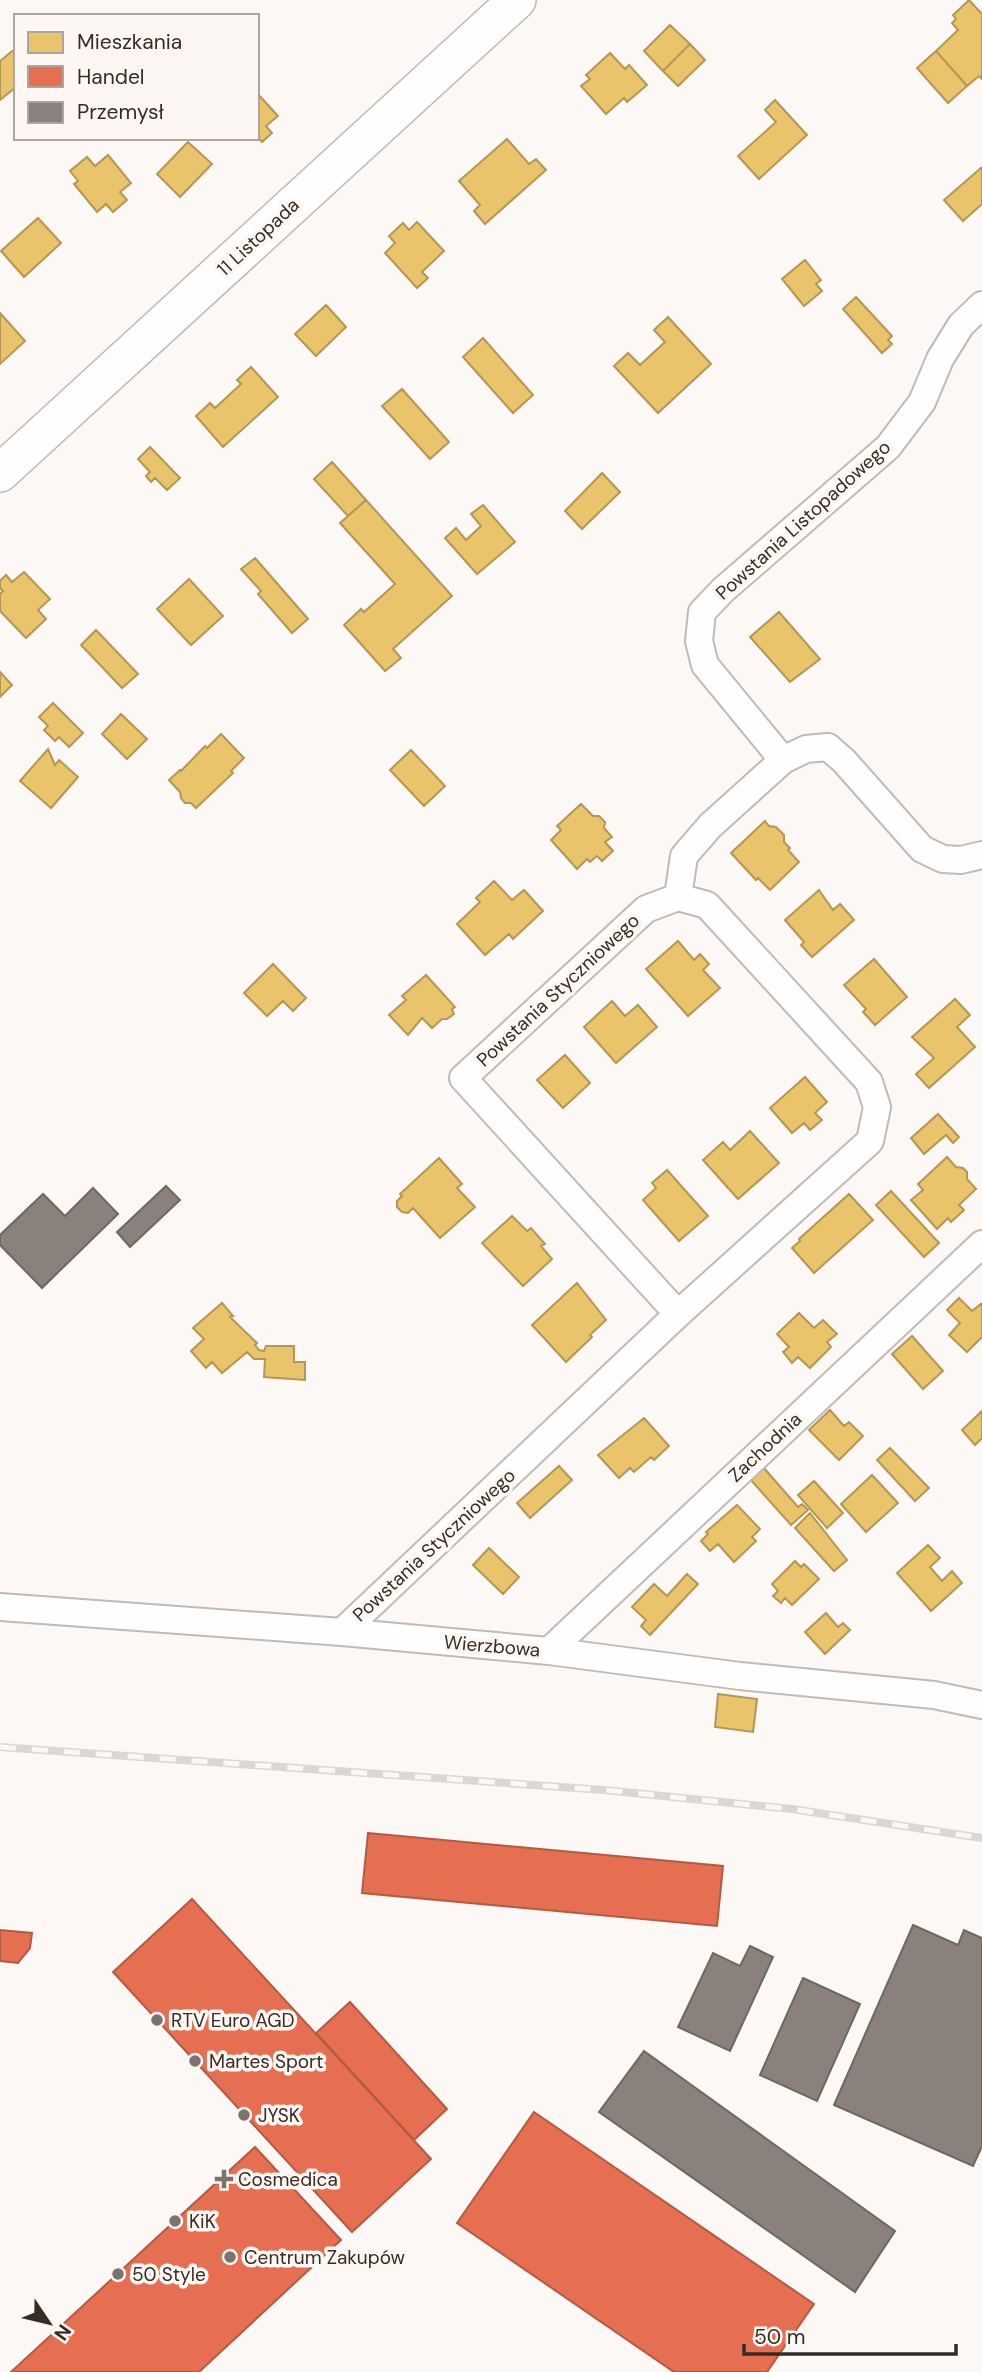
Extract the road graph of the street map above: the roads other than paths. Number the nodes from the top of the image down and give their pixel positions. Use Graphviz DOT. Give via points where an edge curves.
graph roads {
  1 [pos="498,6"];
  2 [pos="982,306"];
  3 [pos="0,473"];
  4 [pos="782,760"];
  5 [pos="982,855"];
  6 [pos="678,897"];
  7 [pos="982,1244"];
  8 [pos="678,1314"];
  9 [pos="0,1607"];
  10 [pos="342,1632"];
  11 [pos="549,1651"];
  12 [pos="982,1705"];
  1 -- 3 [label="main road, 11 Listopada"];
  2 -- 4 [label="street, Powstania Listopadowego" via="961,325 922,402 888,447 702,612 699,641 705,665"];
  4 -- 5 [label="street" via="806,749 828,747 922,849 943,859"];
  4 -- 6 [label="street" via="684,856"];
  6 -- 8 [label="street, Powstania Styczniowego" via="707,905 869,1082 877,1107 870,1141"];
  6 -- 8 [label="street, Powstania Styczniowego" via="646,909 463,1078"];
  7 -- 11 [label="street, Zachodnia"];
  8 -- 10 [label="street, Powstania Styczniowego"];
  9 -- 10 [label="street, Wierzbowa"];
  10 -- 11 [label="street, Wierzbowa"];
  11 -- 12 [label="street, Wierzbowa" via="934,1695"];
}
